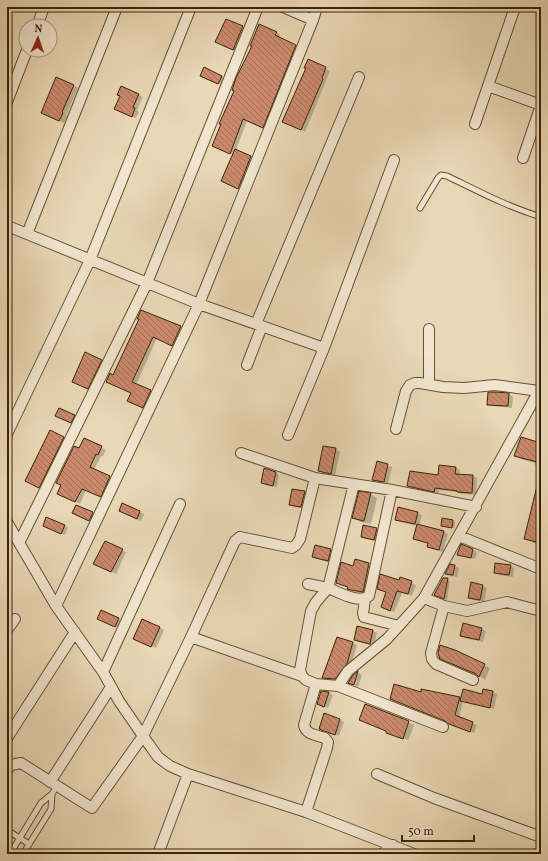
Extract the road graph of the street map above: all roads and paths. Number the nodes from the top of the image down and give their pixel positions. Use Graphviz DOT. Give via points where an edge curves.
graph roads {
  1 [pos="44,7"];
  2 [pos="117,7"];
  3 [pos="191,7"];
  4 [pos="258,7"];
  5 [pos="283,7"];
  6 [pos="317,7"];
  7 [pos="515,7"];
  8 [pos="40,18"];
  9 [pos="312,20"];
  10 [pos="24,58"];
  11 [pos="359,77"];
  12 [pos="488,86"];
  13 [pos="7,102"];
  14 [pos="541,105"];
  15 [pos="475,124"];
  16 [pos="523,158"];
  17 [pos="394,160"];
  18 [pos="420,208"];
  19 [pos="541,217"];
  20 [pos="8,229"];
  21 [pos="27,234"];
  22 [pos="90,260"];
  23 [pos="147,283"];
  24 [pos="199,304"];
  25 [pos="259,325"];
  26 [pos="429,329"];
  27 [pos="324,348"];
  28 [pos="246,365"];
  29 [pos="429,384"];
  30 [pos="540,389"];
  31 [pos="396,429"];
  32 [pos="7,434"];
  33 [pos="288,435"];
  34 [pos="241,453"];
  35 [pos="315,478"];
  36 [pos="354,484"];
  37 [pos="392,490"];
  38 [pos="180,504"];
  39 [pos="476,507"];
  40 [pos="7,524"];
  41 [pos="459,536"];
  42 [pos="19,543"];
  43 [pos="541,569"];
  44 [pos="308,584"];
  45 [pos="328,588"];
  46 [pos="424,598"];
  47 [pos="365,599"];
  48 [pos="56,606"];
  49 [pos="444,606"];
  50 [pos="541,611"];
  51 [pos="15,619"];
  52 [pos="399,626"];
  53 [pos="7,630"];
  54 [pos="75,632"];
  55 [pos="191,637"];
  56 [pos="103,672"];
  57 [pos="302,676"];
  58 [pos="473,680"];
  59 [pos="316,684"];
  60 [pos="338,686"];
  61 [pos="111,687"];
  62 [pos="443,727"];
  63 [pos="143,736"];
  64 [pos="7,738"];
  65 [pos="8,766"];
  66 [pos="188,774"];
  67 [pos="377,774"];
  68 [pos="53,787"];
  69 [pos="306,812"];
  70 [pos="7,830"];
  71 [pos="541,837"];
  72 [pos="19,838"];
  73 [pos="29,844"];
  74 [pos="393,845"];
  75 [pos="10,854"];
  76 [pos="23,854"];
  77 [pos="158,854"];
  78 [pos="382,854"];
  79 [pos="414,854"];
  1 -- 8 [label="street"];
  2 -- 21 [label="street"];
  3 -- 22 [label="street"];
  4 -- 23 [label="street"];
  5 -- 9 [label="street"];
  6 -- 9 [label="street"];
  7 -- 12 [label="street"];
  9 -- 24 [label="street"];
  10 -- 13 [label="street"];
  11 -- 25 [label="street"];
  12 -- 14 [label="street"];
  12 -- 15 [label="street"];
  14 -- 16 [label="street"];
  17 -- 27 [label="street"];
  18 -- 19 [label="lane" via="441,175 502,204"];
  20 -- 21 [label="street"];
  21 -- 22 [label="street"];
  22 -- 23 [label="street"];
  22 -- 32 [label="street"];
  23 -- 24 [label="street"];
  23 -- 42 [label="street"];
  24 -- 25 [label="street"];
  24 -- 48 [label="street"];
  25 -- 27 [label="street"];
  25 -- 28 [label="street"];
  26 -- 29 [label="street"];
  27 -- 33 [label="street"];
  29 -- 30 [label="street" via="464,388 495,385"];
  29 -- 31 [label="street" via="410,385"];
  30 -- 39 [label="street"];
  34 -- 35 [label="street"];
  35 -- 36 [label="street"];
  35 -- 55 [label="street" via="300,539 296,545 292,548 240,537"];
  36 -- 37 [label="street"];
  36 -- 45 [label="street"];
  37 -- 39 [label="street"];
  37 -- 47 [label="street" via="371,591"];
  38 -- 56 [label="street"];
  39 -- 41 [label="street"];
  40 -- 42 [label="street"];
  41 -- 43 [label="street"];
  41 -- 46 [label="street"];
  42 -- 48 [label="street"];
  44 -- 45 [label="street"];
  45 -- 47 [label="street"];
  45 -- 57 [label="street" via="311,611 300,670"];
  46 -- 49 [label="street"];
  46 -- 52 [label="street"];
  47 -- 52 [label="street" via="364,617"];
  48 -- 54 [label="street"];
  49 -- 50 [label="street" via="467,611 507,602"];
  49 -- 58 [label="street" via="431,653 432,659 436,664"];
  51 -- 53 [label="street"];
  52 -- 60 [label="street" via="382,644 352,666"];
  54 -- 56 [label="street"];
  54 -- 64 [label="street"];
  55 -- 57 [label="street"];
  55 -- 63 [label="street"];
  56 -- 61 [label="street"];
  57 -- 59 [label="street"];
  59 -- 60 [label="street"];
  59 -- 69 [label="street" via="304,725 308,732 326,738 328,742"];
  60 -- 62 [label="street"];
  61 -- 63 [label="street"];
  61 -- 68 [label="street"];
  63 -- 66 [label="street" via="158,757"];
  63 -- 68 [label="street" via="92,808"];
  65 -- 68 [label="street" via="21,763"];
  66 -- 69 [label="street"];
  66 -- 77 [label="street"];
  67 -- 71 [label="street"];
  68 -- 72 [label="lane"];
  68 -- 73 [label="lane" via="51,809"];
  69 -- 74 [label="street"];
  70 -- 72 [label="lane"];
  72 -- 73 [label="lane"];
  72 -- 75 [label="lane"];
  73 -- 76 [label="lane"];
  74 -- 78 [label="street"];
  74 -- 79 [label="street"];
}
